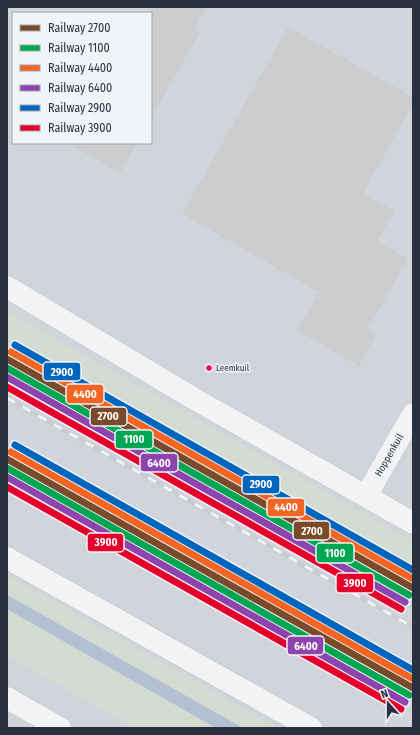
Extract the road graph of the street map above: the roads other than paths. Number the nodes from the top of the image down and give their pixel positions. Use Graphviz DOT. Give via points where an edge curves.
graph roads {
  1 [pos="7,287"];
  2 [pos="413,414"];
  3 [pos="366,496"];
  4 [pos="413,522"];
  5 [pos="7,558"];
  6 [pos="7,698"];
  7 [pos="60,728"];
  8 [pos="311,728"];
  1 -- 3 [label="street" via="191,397"];
  2 -- 3 [label="street, Hoppenkuil"];
  3 -- 4 [label="street"];
  5 -- 8 [label="street"];
  6 -- 7 [label="street"];
}
